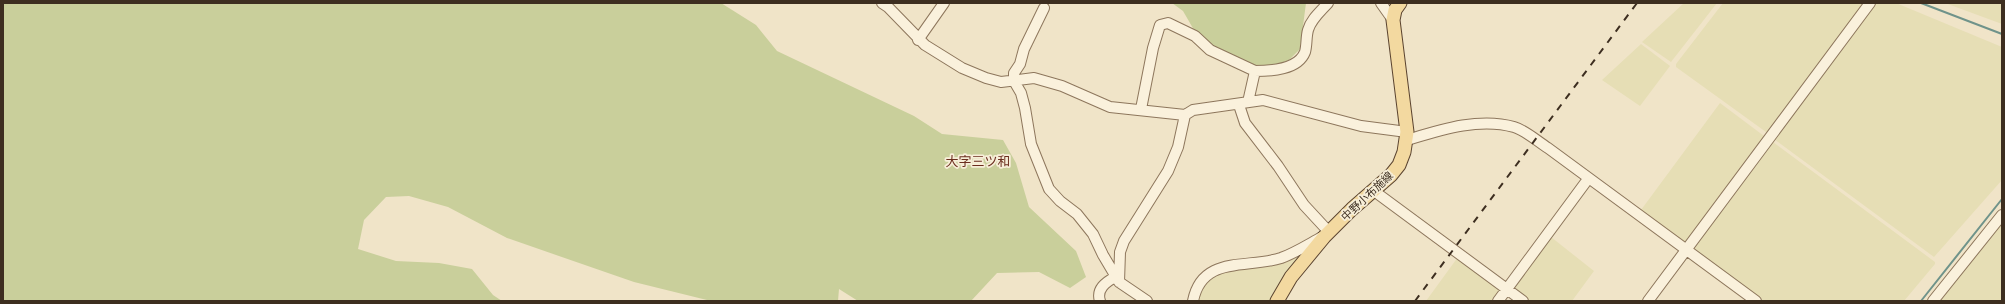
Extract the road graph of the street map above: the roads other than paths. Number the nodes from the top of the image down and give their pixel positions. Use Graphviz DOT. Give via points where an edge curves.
graph roads {
  1 [pos="882,3"];
  2 [pos="944,3"];
  3 [pos="1328,3"];
  4 [pos="1381,3"];
  5 [pos="1400,3"];
  6 [pos="1870,3"];
  7 [pos="1044,8"];
  8 [pos="1392,20"];
  9 [pos="918,40"];
  10 [pos="1255,71"];
  11 [pos="1014,81"];
  12 [pos="1244,104"];
  13 [pos="1141,109"];
  14 [pos="1185,115"];
  15 [pos="1407,136"];
  16 [pos="1588,179"];
  17 [pos="1374,191"];
  18 [pos="2002,215"];
  19 [pos="1327,234"];
  20 [pos="1685,250"];
  21 [pos="1117,279"];
  22 [pos="1507,289"];
  23 [pos="1100,301"];
  24 [pos="1147,301"];
  25 [pos="1193,301"];
  26 [pos="1277,301"];
  27 [pos="1498,301"];
  28 [pos="1523,301"];
  29 [pos="1648,301"];
  30 [pos="1756,301"];
  31 [pos="1933,301"];
  1 -- 9 [label="street"];
  2 -- 9 [label="street"];
  3 -- 10 [label="street" via="1312,20 1308,29 1305,53 1294,63 1277,70"];
  4 -- 8 [label="street"];
  5 -- 8 [label="main road"];
  6 -- 20 [label="street"];
  7 -- 11 [label="street" via="1024,48 1020,64 1014,73"];
  8 -- 15 [label="main road, 中野小布施線"];
  9 -- 11 [label="street" via="962,68 1001,82"];
  10 -- 12 [label="street"];
  10 -- 13 [label="street" via="1210,50 1195,36 1168,23 1160,25"];
  11 -- 13 [label="street" via="1034,78 1048,81 1110,107"];
  11 -- 21 [label="street" via="1021,92 1031,144 1049,189 1077,214 1093,234"];
  12 -- 14 [label="street" via="1214,106 1193,110"];
  12 -- 15 [label="street" via="1263,100"];
  12 -- 19 [label="street" via="1245,123"];
  13 -- 14 [label="street"];
  14 -- 21 [label="street" via="1178,147 1168,171 1124,241"];
  15 -- 16 [label="street" via="1472,124 1515,127 1548,148"];
  15 -- 17 [label="main road, 中野小布施線" via="1399,165"];
  16 -- 20 [label="street"];
  16 -- 22 [label="street"];
  17 -- 19 [label="main road, 中野小布施線"];
  17 -- 22 [label="street"];
  18 -- 31 [label="street"];
  19 -- 25 [label="street" via="1281,258 1218,269 1205,275 1196,287"];
  19 -- 26 [label="main road, 中野小布施線" via="1291,277"];
  20 -- 29 [label="street"];
  20 -- 30 [label="street"];
  21 -- 23 [label="street" via="1104,283"];
  21 -- 24 [label="street"];
  22 -- 27 [label="street"];
  22 -- 28 [label="street"];
}
